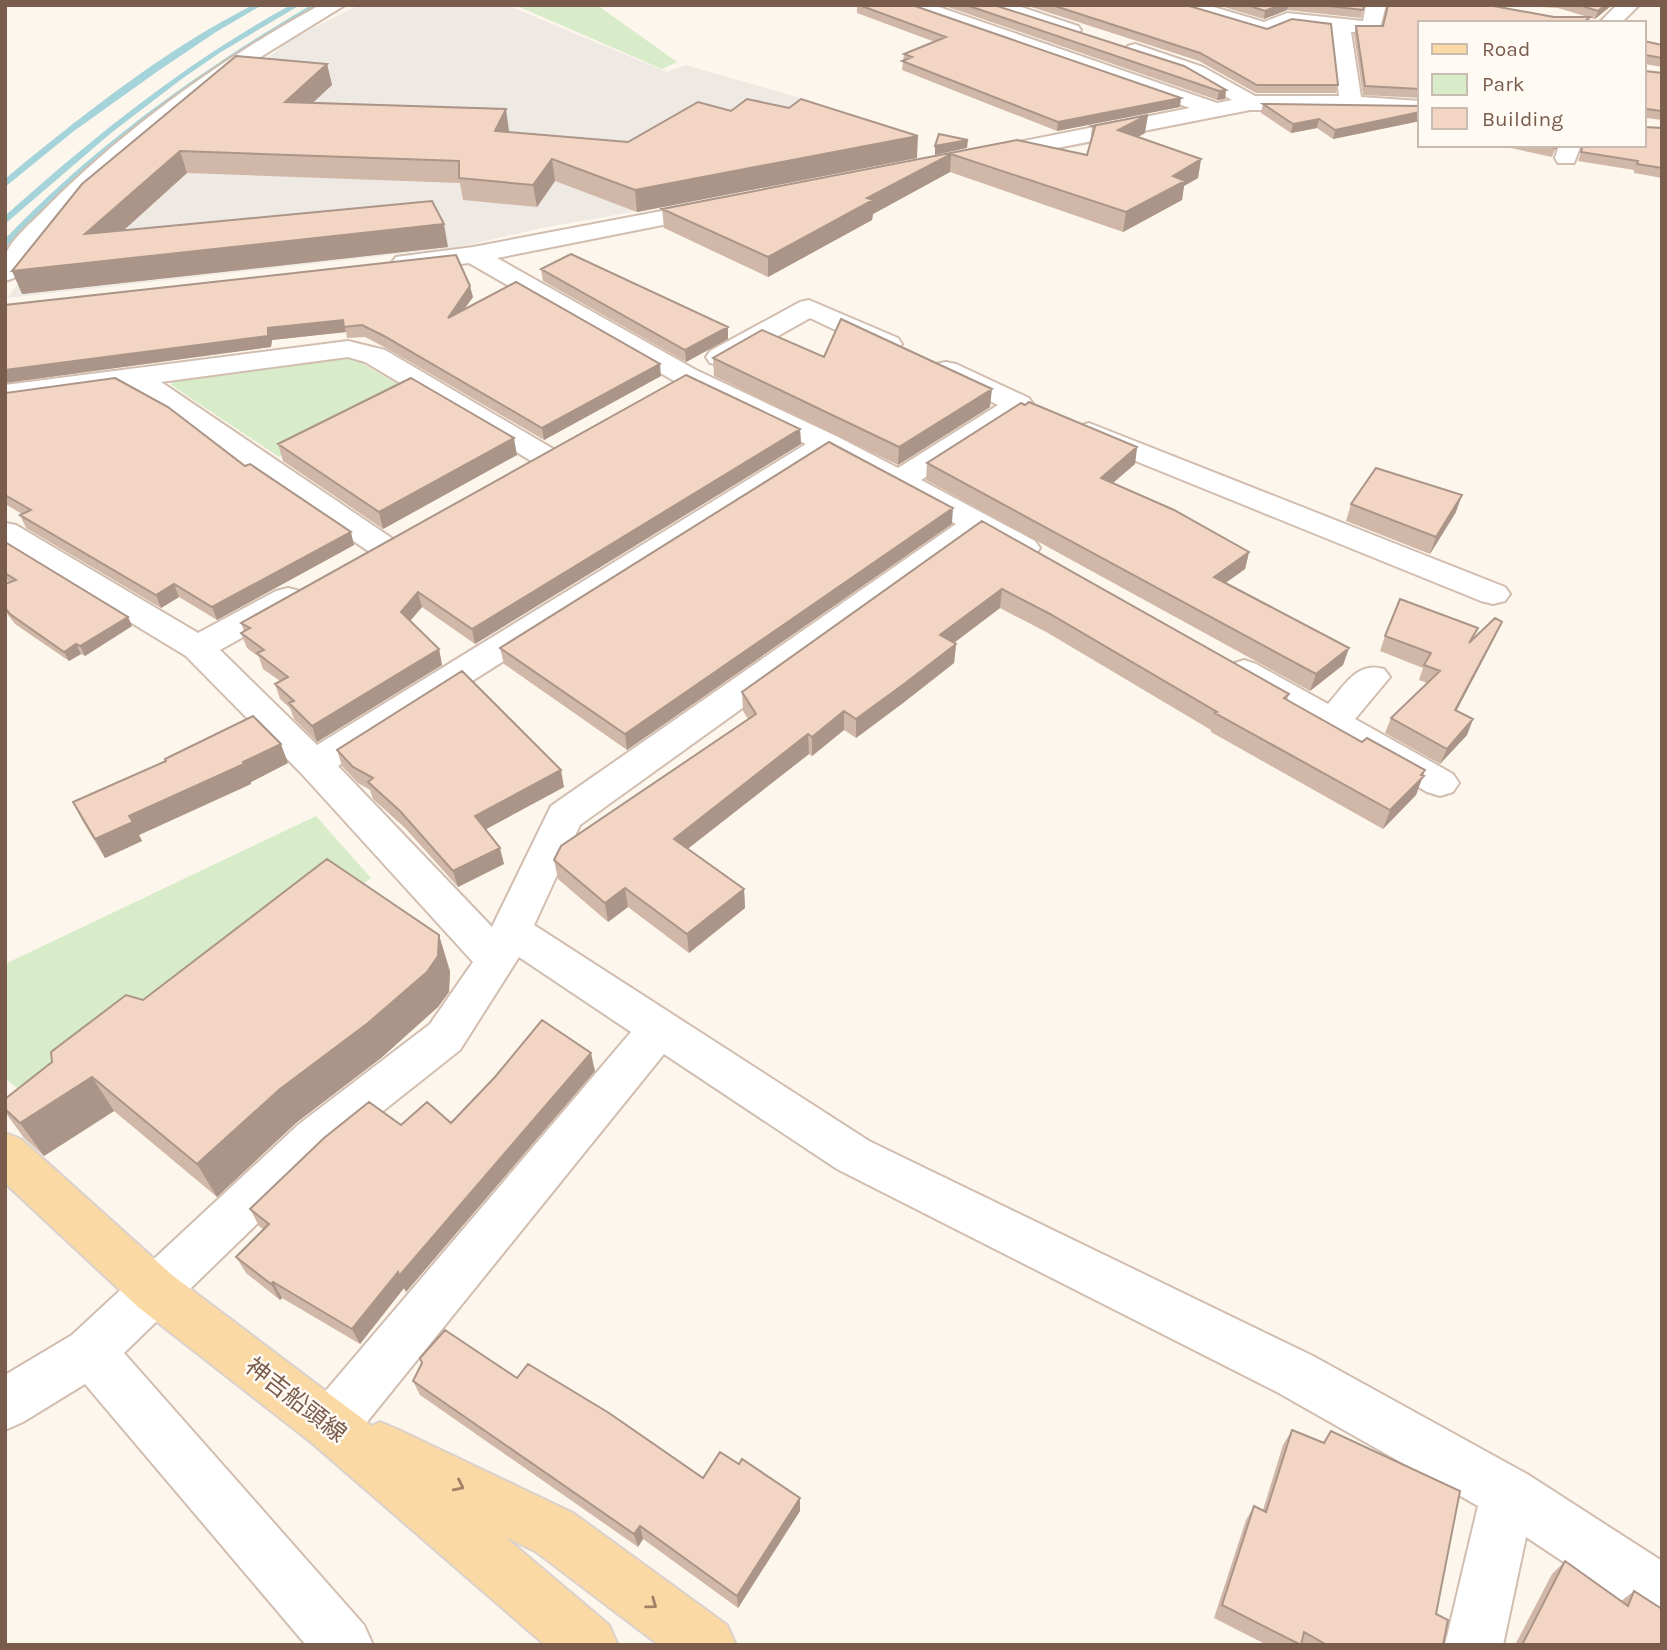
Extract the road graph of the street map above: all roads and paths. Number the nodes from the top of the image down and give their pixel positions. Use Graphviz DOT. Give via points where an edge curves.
graph roads {
  1 [pos="335,5"];
  2 [pos="914,5"];
  3 [pos="995,5"];
  4 [pos="1185,5"];
  5 [pos="1376,5"];
  6 [pos="1629,5"];
  7 [pos="1041,20"];
  8 [pos="1611,21"];
  9 [pos="1340,25"];
  10 [pos="1002,36"];
  11 [pos="1091,36"];
  12 [pos="1116,44"];
  13 [pos="1250,103"];
  14 [pos="1351,103"];
  15 [pos="1418,107"];
  16 [pos="1216,110"];
  17 [pos="960,160"];
  18 [pos="743,202"];
  19 [pos="473,255"];
  20 [pos="377,266"];
  21 [pos="5,273"];
  22 [pos="133,376"];
  23 [pos="674,383"];
  24 [pos="5,394"];
  25 [pos="1041,411"];
  26 [pos="828,443"];
  27 [pos="544,456"];
  28 [pos="899,481"];
  29 [pos="979,523"];
  30 [pos="5,532"];
  31 [pos="381,547"];
  32 [pos="1054,565"];
  33 [pos="308,587"];
  34 [pos="1493,594"];
  35 [pos="198,648"];
  36 [pos="1223,660"];
  37 [pos="1372,677"];
  38 [pos="1332,722"];
  39 [pos="314,764"];
  40 [pos="1440,783"];
  41 [pos="504,946"];
  42 [pos="658,1030"];
  43 [pos="5,1153"];
  44 [pos="155,1291"];
  45 [pos="90,1352"];
  46 [pos="5,1404"];
  47 [pos="331,1425"];
  48 [pos="1508,1493"];
  49 [pos="1662,1594"];
  50 [pos="572,1637"];
  51 [pos="344,1645"];
  52 [pos="707,1645"];
  53 [pos="1474,1645"];
  1 -- 21 [label="street" via="235,64 158,121 83,186 19,251"];
  2 -- 10 [label="street"];
  3 -- 7 [label="street"];
  4 -- 9 [label="street" via="1266,29 1287,19"];
  5 -- 9 [label="street" via="1372,28"];
  6 -- 8 [label="street"];
  7 -- 10 [label="street"];
  7 -- 11 [label="street"];
  9 -- 14 [label="street"];
  10 -- 16 [label="street"];
  12 -- 13 [label="street" via="1191,68"];
  13 -- 14 [label="street"];
  13 -- 16 [label="street"];
  14 -- 15 [label="street"];
  16 -- 17 [label="street"];
  18 -- 19 [label="street"];
  19 -- 20 [label="street"];
  19 -- 23 [label="street"];
  22 -- 24 [label="street"];
  22 -- 27 [label="street" via="348,349 375,356"];
  22 -- 31 [label="street"];
  23 -- 25 [label="street" via="809,308"];
  23 -- 26 [label="street"];
  25 -- 28 [label="street"];
  25 -- 34 [label="street"];
  26 -- 28 [label="street"];
  26 -- 39 [label="street"];
  28 -- 29 [label="street"];
  29 -- 32 [label="street"];
  29 -- 41 [label="street" via="565,816"];
  30 -- 35 [label="street"];
  33 -- 35 [label="street"];
  35 -- 39 [label="street"];
  36 -- 38 [label="street"];
  37 -- 38 [label="street"];
  38 -- 40 [label="street"];
  39 -- 41 [label="street"];
  41 -- 42 [label="street"];
  41 -- 44 [label="street" via="445,1037 314,1139"];
  42 -- 47 [label="street"];
  42 -- 48 [label="street" via="853,1155 1295,1374"];
  43 -- 44 [label="main road, 神吉船頭線"];
  44 -- 45 [label="street"];
  44 -- 47 [label="main road, 神吉船頭線"];
  45 -- 46 [label="street"];
  45 -- 51 [label="street"];
  47 -- 50 [label="main road, 神吉船頭線"];
  47 -- 52 [label="main road, one-way" via="554,1532"];
  48 -- 49 [label="street"];
  48 -- 53 [label="street"];
}
